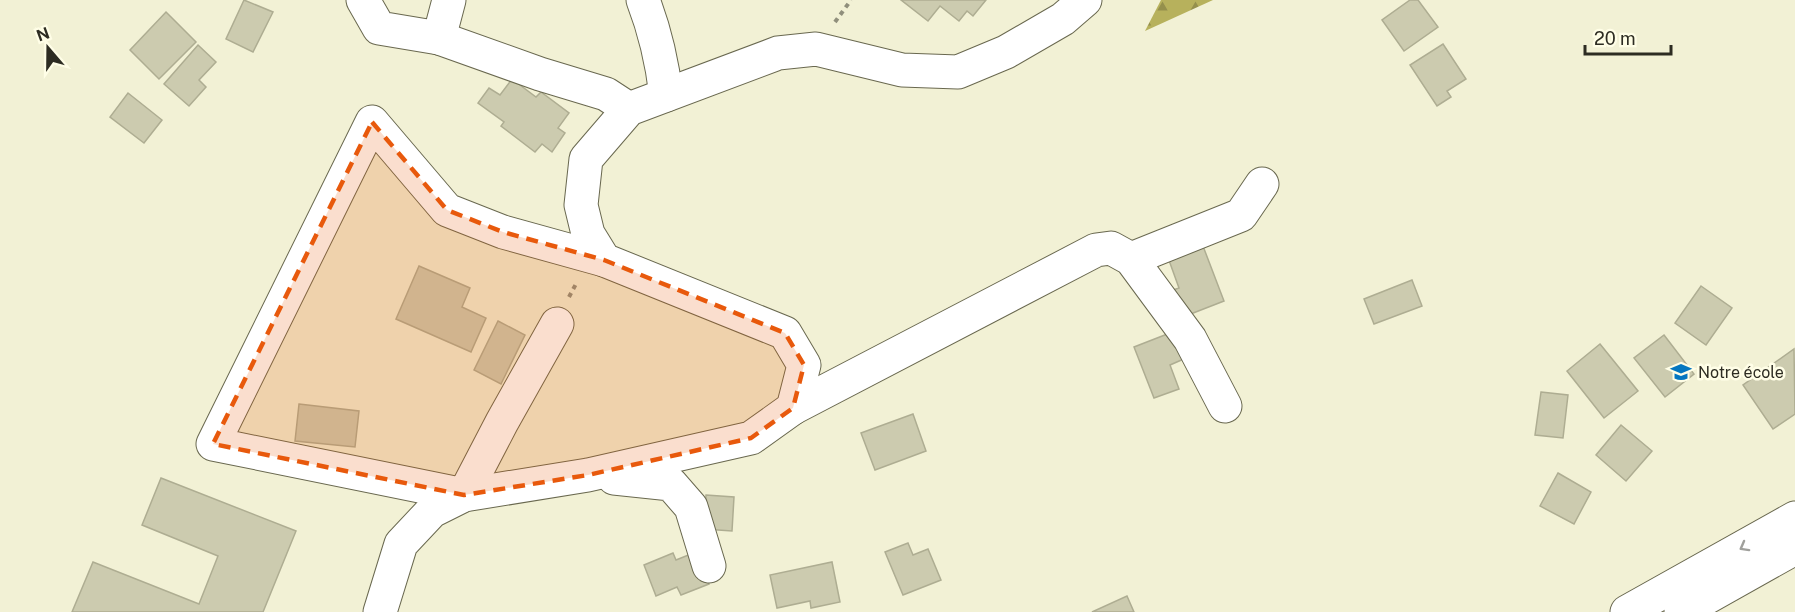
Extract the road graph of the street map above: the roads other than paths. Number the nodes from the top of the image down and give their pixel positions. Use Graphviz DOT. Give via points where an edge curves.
graph roads {
  1 [pos="363,0"];
  2 [pos="449,0"];
  3 [pos="643,0"];
  4 [pos="1084,0"];
  5 [pos="439,38"];
  6 [pos="666,95"];
  7 [pos="629,109"];
  8 [pos="1262,184"];
  9 [pos="1131,259"];
  10 [pos="594,266"];
  11 [pos="562,312"];
  12 [pos="1225,406"];
  13 [pos="793,408"];
  14 [pos="588,475"];
  15 [pos="464,495"];
  16 [pos="1795,518"];
  17 [pos="1795,548"];
  18 [pos="709,566"];
  19 [pos="380,612"];
  20 [pos="1627,612"];
  21 [pos="1681,612"];
  1 -- 5 [label="street" via="379,28"];
  2 -- 5 [label="street"];
  3 -- 6 [label="street" via="663,64"];
  4 -- 6 [label="street" via="1063,19 1006,52 958,72 902,70 816,50 778,53"];
  5 -- 7 [label="street" via="606,94"];
  6 -- 7 [label="street"];
  7 -- 10 [label="street" via="586,159 581,205"];
  8 -- 9 [label="street" via="1241,215"];
  9 -- 12 [label="street" via="1190,339"];
  9 -- 13 [label="street" via="1111,248 1096,250"];
  10 -- 13 [label="street" via="784,333 804,365"];
  10 -- 15 [label="street" via="447,210 372,122 213,444"];
  11 -- 15 [label="street"];
  13 -- 14 [label="street" via="751,438"];
  14 -- 15 [label="street"];
  14 -- 18 [label="street" via="671,484 691,507"];
  15 -- 19 [label="street" via="432,511 401,544"];
  16 -- 20 [label="street, one-way"];
  17 -- 21 [label="street"];
}
